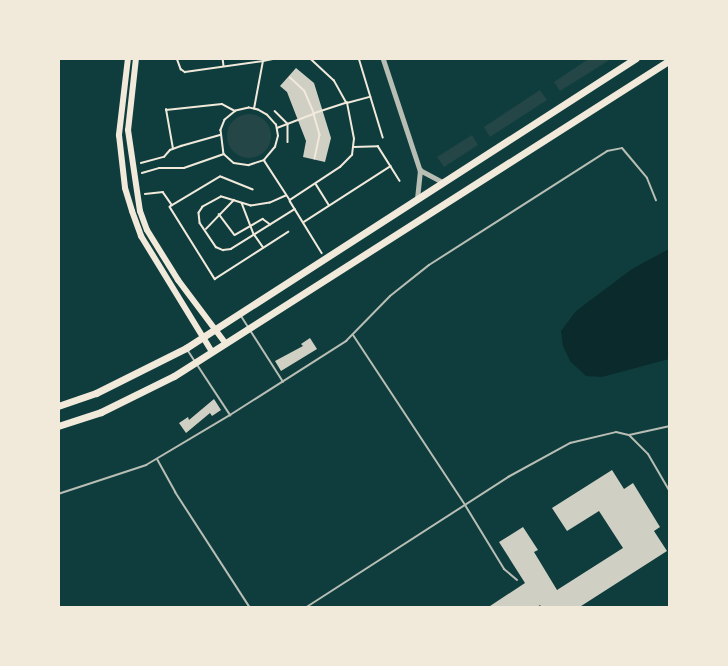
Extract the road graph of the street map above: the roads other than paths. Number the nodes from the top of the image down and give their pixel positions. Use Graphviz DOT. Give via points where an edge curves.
graph roads {
  1 [pos="128,58"];
  2 [pos="136,58"];
  3 [pos="383,58"];
  4 [pos="636,58"];
  5 [pos="669,60"];
  6 [pos="420,170"];
  7 [pos="443,182"];
  8 [pos="417,199"];
  9 [pos="656,200"];
  10 [pos="240,314"];
  11 [pos="215,330"];
  12 [pos="248,330"];
  13 [pos="353,335"];
  14 [pos="204,338"];
  15 [pos="226,344"];
  16 [pos="186,348"];
  17 [pos="212,352"];
  18 [pos="195,363"];
  19 [pos="283,382"];
  20 [pos="58,406"];
  21 [pos="230,416"];
  22 [pos="58,426"];
  23 [pos="669,426"];
  24 [pos="629,435"];
  25 [pos="158,459"];
  26 [pos="669,492"];
  27 [pos="58,494"];
  28 [pos="465,505"];
  29 [pos="517,580"];
  30 [pos="250,608"];
  31 [pos="305,608"];
  1 -- 14 [label="main road" via="119,135 125,188 141,236"];
  2 -- 11 [label="main road" via="128,130 136,196 147,230"];
  3 -- 6 [label="street"];
  4 -- 7 [label="main road"];
  5 -- 12 [label="main road"];
  6 -- 7 [label="street"];
  6 -- 8 [label="street"];
  7 -- 8 [label="main road"];
  8 -- 10 [label="main road"];
  9 -- 13 [label="lane" via="647,178 622,148 607,152 429,265 390,296"];
  10 -- 11 [label="main road"];
  10 -- 12 [label="lane"];
  11 -- 14 [label="main road"];
  11 -- 15 [label="main road"];
  12 -- 15 [label="main road"];
  12 -- 19 [label="lane"];
  13 -- 19 [label="lane"];
  13 -- 28 [label="lane"];
  14 -- 16 [label="main road"];
  14 -- 17 [label="main road"];
  15 -- 17 [label="main road"];
  16 -- 18 [label="lane"];
  16 -- 20 [label="main road" via="96,393"];
  17 -- 18 [label="main road"];
  18 -- 21 [label="lane"];
  18 -- 22 [label="main road" via="101,412"];
  19 -- 21 [label="lane"];
  21 -- 25 [label="lane"];
  23 -- 24 [label="lane"];
  24 -- 26 [label="lane" via="648,454"];
  24 -- 28 [label="lane" via="616,432 570,443"];
  25 -- 27 [label="lane"];
  25 -- 30 [label="lane"];
  28 -- 29 [label="lane" via="504,569"];
  28 -- 31 [label="lane"];
}
